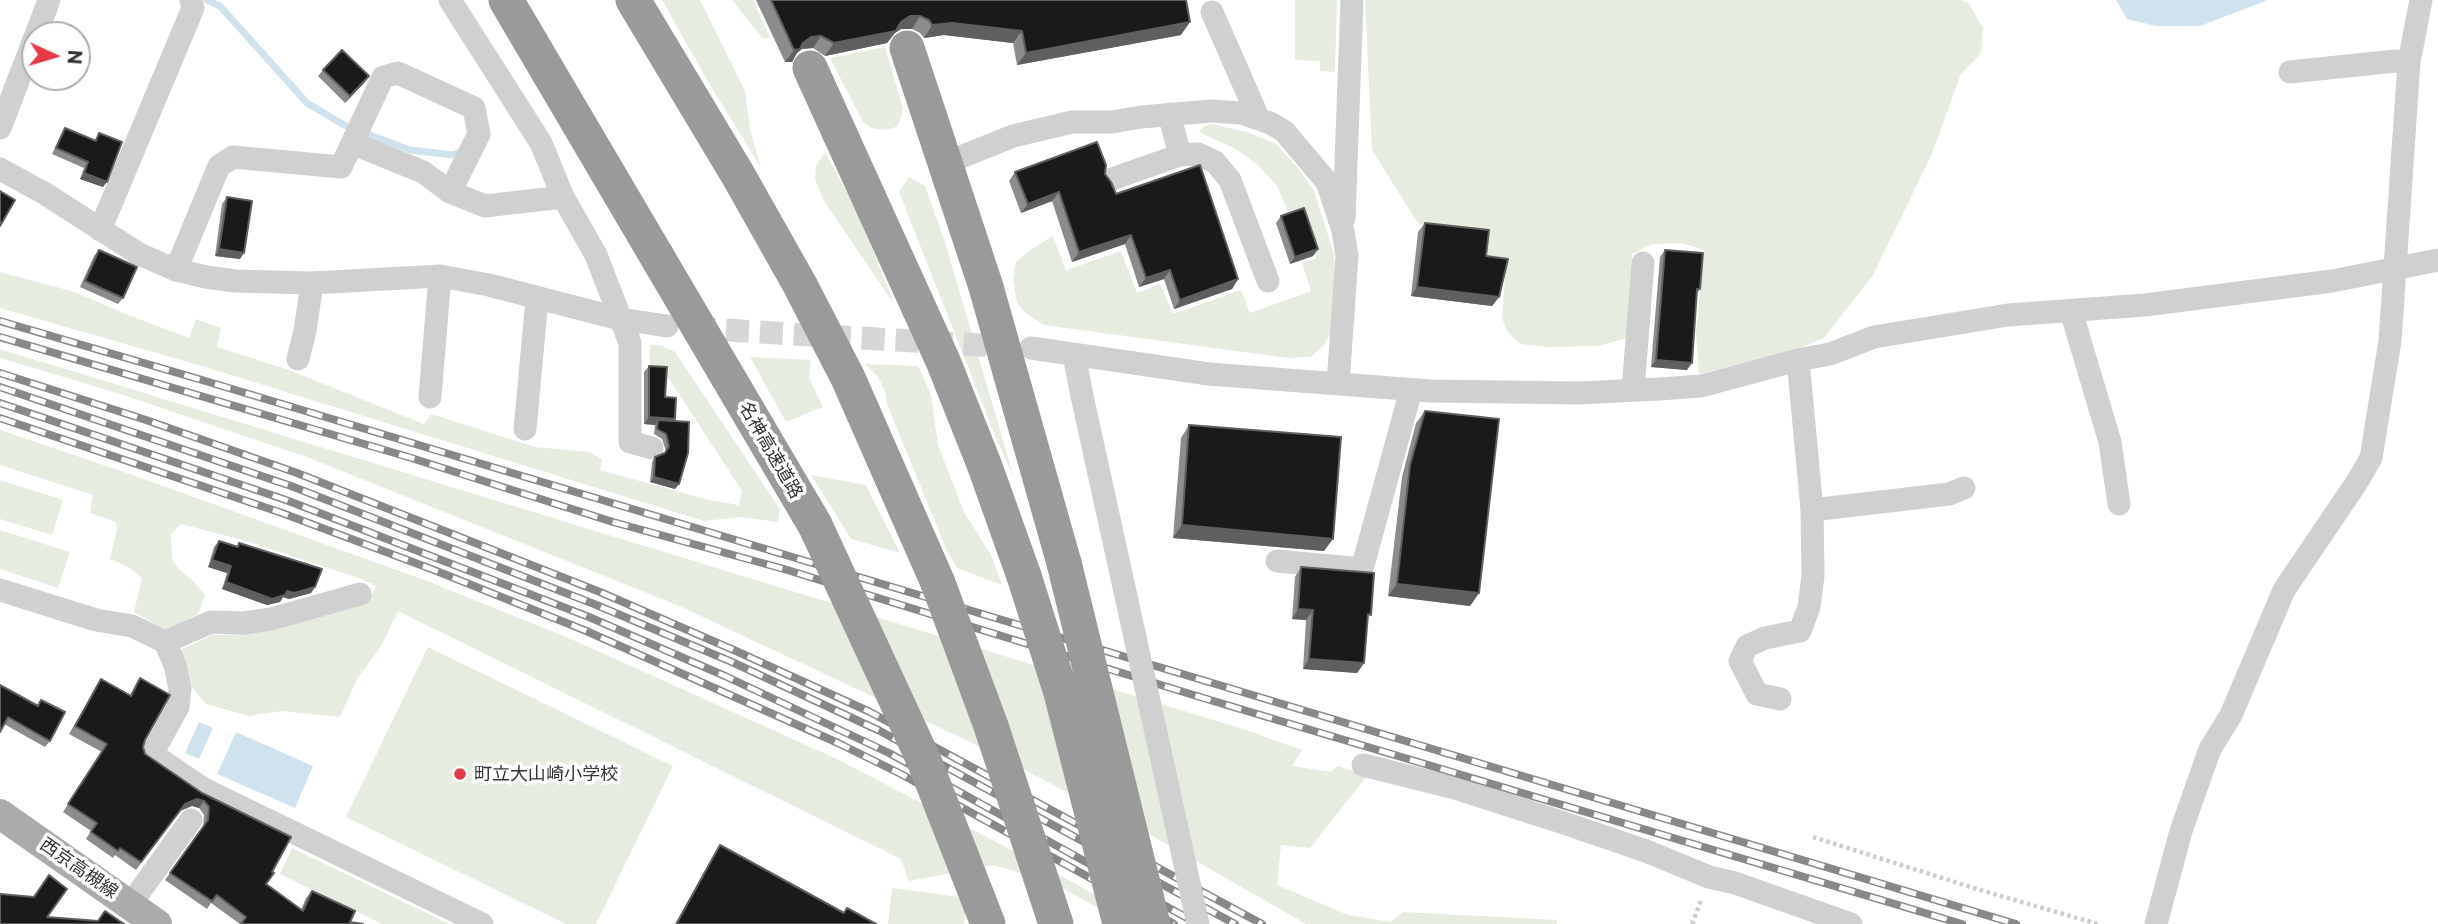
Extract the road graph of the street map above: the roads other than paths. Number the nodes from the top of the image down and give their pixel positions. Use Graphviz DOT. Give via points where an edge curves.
graph roads {
  1 [pos="49,0"];
  2 [pos="191,0"];
  3 [pos="450,0"];
  4 [pos="506,0"];
  5 [pos="633,0"];
  6 [pos="1352,0"];
  7 [pos="2421,0"];
  8 [pos="1212,12"];
  9 [pos="41,21"];
  10 [pos="907,48"];
  11 [pos="2409,62"];
  12 [pos="810,68"];
  13 [pos="2290,72"];
  14 [pos="21,73"];
  15 [pos="1169,114"];
  16 [pos="1258,117"];
  17 [pos="0,128"];
  18 [pos="352,143"];
  19 [pos="1180,155"];
  20 [pos="946,163"];
  21 [pos="0,169"];
  22 [pos="1112,179"];
  23 [pos="450,192"];
  24 [pos="563,197"];
  25 [pos="100,230"];
  26 [pos="1343,231"];
  27 [pos="2438,260"];
  28 [pos="1643,263"];
  29 [pos="176,270"];
  30 [pos="2396,270"];
  31 [pos="440,276"];
  32 [pos="1268,281"];
  33 [pos="312,283"];
  34 [pos="537,299"];
  35 [pos="2071,310"];
  36 [pos="620,319"];
  37 [pos="667,326"];
  38 [pos="1031,348"];
  39 [pos="1074,355"];
  40 [pos="298,359"];
  41 [pos="1798,360"];
  42 [pos="1338,384"];
  43 [pos="1411,390"];
  44 [pos="1633,390"];
  45 [pos="430,397"];
  46 [pos="525,429"];
  47 [pos="652,448"];
  48 [pos="1964,488"];
  49 [pos="2119,504"];
  50 [pos="1812,510"];
  51 [pos="1277,561"];
  52 [pos="0,590"];
  53 [pos="360,594"];
  54 [pos="165,642"];
  55 [pos="1780,699"];
  56 [pos="1363,765"];
  57 [pos="0,814"];
  58 [pos="191,820"];
  59 [pos="130,905"];
  60 [pos="158,924"];
  61 [pos="482,924"];
  62 [pos="988,924"];
  63 [pos="1056,924"];
  64 [pos="1120,924"];
  65 [pos="1153,924"];
  66 [pos="1198,924"];
  67 [pos="1851,924"];
  68 [pos="2156,924"];
  1 -- 9 [label="street"];
  2 -- 25 [label="street" via="193,8"];
  3 -- 24 [label="street" via="541,143"];
  4 -- 62 [label="highway, 名神高速道路, bridge" via="815,525 925,763"];
  5 -- 63 [label="highway, bridge" via="738,175 848,378 938,583"];
  6 -- 26 [label="street"];
  7 -- 11 [label="street"];
  8 -- 16 [label="street"];
  10 -- 20 [label="highway"];
  11 -- 13 [label="street"];
  11 -- 30 [label="street"];
  12 -- 64 [label="highway, bridge" via="943,361 984,464 1061,694"];
  14 -- 17 [label="street"];
  15 -- 16 [label="street" via="1211,111"];
  15 -- 19 [label="street"];
  15 -- 20 [label="street" via="1072,122 1013,136"];
  16 -- 26 [label="street" via="1284,131 1327,182"];
  18 -- 23 [label="street" via="424,172"];
  18 -- 23 [label="street" via="383,77 398,73 474,108 480,134"];
  18 -- 29 [label="street" via="341,167 233,157 219,166"];
  19 -- 22 [label="street"];
  19 -- 32 [label="street" via="1198,153 1215,162 1230,180"];
  20 -- 65 [label="highway, bridge" via="1064,563"];
  21 -- 25 [label="street"];
  23 -- 24 [label="street" via="485,206"];
  24 -- 36 [label="street" via="596,255"];
  25 -- 29 [label="street"];
  26 -- 42 [label="street" via="1347,256"];
  27 -- 30 [label="street"];
  28 -- 44 [label="street"];
  29 -- 33 [label="street" via="235,281"];
  30 -- 35 [label="street" via="2145,305"];
  30 -- 68 [label="street" via="2371,457 2284,590 2231,715 2210,749 2181,831"];
  31 -- 33 [label="street"];
  31 -- 34 [label="street"];
  31 -- 45 [label="street"];
  33 -- 40 [label="street"];
  34 -- 36 [label="street"];
  34 -- 46 [label="street"];
  35 -- 41 [label="street" via="2008,315 1874,337 1830,354"];
  35 -- 49 [label="street" via="2110,442"];
  36 -- 37 [label="street"];
  36 -- 47 [label="street" via="630,343 630,442"];
  38 -- 39 [label="street"];
  39 -- 42 [label="street" via="1209,374"];
  39 -- 66 [label="street, bridge"];
  41 -- 44 [label="street" via="1701,386"];
  41 -- 50 [label="street"];
  42 -- 43 [label="street"];
  43 -- 44 [label="street" via="1516,394"];
  43 -- 51 [label="street" via="1362,569"];
  48 -- 50 [label="street" via="1948,494"];
  50 -- 55 [label="street" via="1813,576 1800,631 1747,646 1741,661 1757,694"];
  52 -- 54 [label="street" via="96,620 132,626"];
  53 -- 54 [label="street" via="271,619 211,622"];
  54 -- 61 [label="street" via="180,689 178,708 152,754 204,789"];
  56 -- 67 [label="street" via="1561,822"];
  57 -- 59 [label="main road, 西京高槻線"];
  58 -- 59 [label="street"];
  59 -- 60 [label="main road, 西京高槻線"];
}
